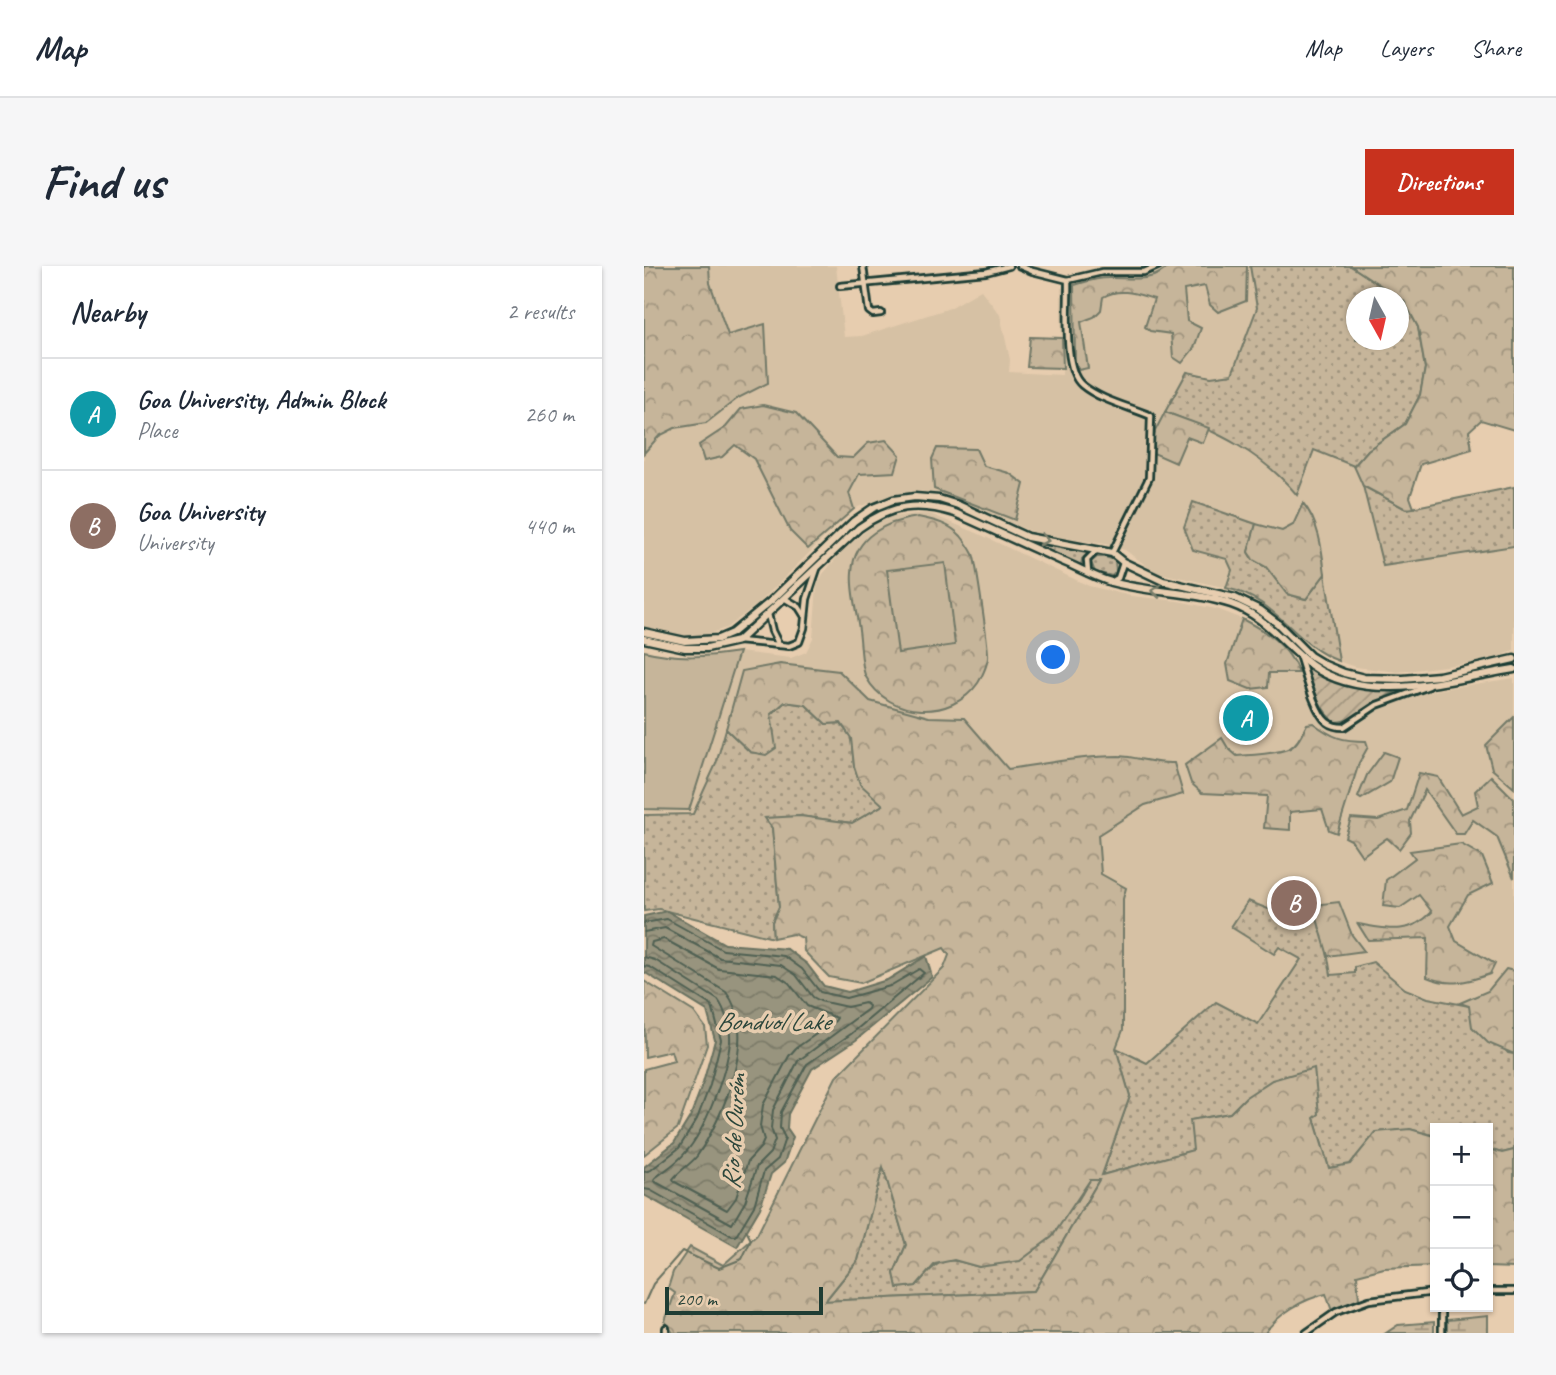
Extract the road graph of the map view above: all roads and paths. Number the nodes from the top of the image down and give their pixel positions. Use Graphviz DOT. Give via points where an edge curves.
graph roads {
  1 [pos="863,266"];
  2 [pos="1009,266"];
  3 [pos="1020,266"];
  4 [pos="1158,266"];
  5 [pos="1068,280"];
  6 [pos="866,284"];
  7 [pos="840,286"];
  8 [pos="881,313"];
  9 [pos="1104,551"];
  10 [pos="1095,552"];
  11 [pos="1112,553"];
  12 [pos="1123,562"];
  13 [pos="815,565"];
  14 [pos="1088,573"];
  15 [pos="1111,582"];
  16 [pos="784,598"];
  17 [pos="768,614"];
  18 [pos="805,617"];
  19 [pos="644,632"];
  20 [pos="644,639"];
  21 [pos="738,641"];
  22 [pos="780,646"];
  23 [pos="1298,653"];
  24 [pos="1514,659"];
  25 [pos="1514,669"];
  26 [pos="1436,683"];
  27 [pos="1493,1291"];
  28 [pos="1514,1291"];
  29 [pos="1430,1293"];
  30 [pos="1442,1312"];
  31 [pos="1306,1333"];
  32 [pos="1442,1333"];
  1 -- 6 [label="street"];
  2 -- 6 [label="street"];
  3 -- 5 [label="street"];
  4 -- 5 [label="street" via="1144,272 1102,271"];
  5 -- 11 [label="street" via="1070,357 1079,383 1152,416 1149,478"];
  6 -- 7 [label="street"];
  6 -- 8 [label="street" via="869,311"];
  9 -- 10 [label="main road"];
  9 -- 11 [label="main road"];
  13 -- 9 [label="main road, one-way" via="854,521 873,508 915,498 958,505 1027,537"];
  10 -- 14 [label="street" via="1087,560"];
  11 -- 12 [label="main road"];
  12 -- 15 [label="street" via="1118,578"];
  12 -- 24 [label="main road" via="1163,582 1250,604 1310,656 1344,673 1403,679"];
  13 -- 14 [label="main road" via="877,515 915,506 955,513"];
  13 -- 16 [label="main road"];
  13 -- 18 [label="street"];
  13 -- 19 [label="main road" via="718,639 685,642"];
  14 -- 15 [label="main road"];
  23 -- 15 [label="main road, one-way" via="1256,616 1233,605"];
  16 -- 17 [label="main road"];
  16 -- 18 [label="street"];
  17 -- 21 [label="main road"];
  17 -- 22 [label="street"];
  18 -- 22 [label="street" via="799,642"];
  20 -- 21 [label="main road" via="685,648"];
  21 -- 22 [label="street"];
  23 -- 26 [label="main road" via="1323,673 1343,680 1384,687"];
  23 -- 26 [label="street" via="1319,710 1326,722 1335,726 1344,727 1377,705"];
  25 -- 26 [label="main road"];
  27 -- 28 [label="street"];
  29 -- 31 [label="street" via="1369,1300 1336,1312"];
  30 -- 32 [label="street"];
}
